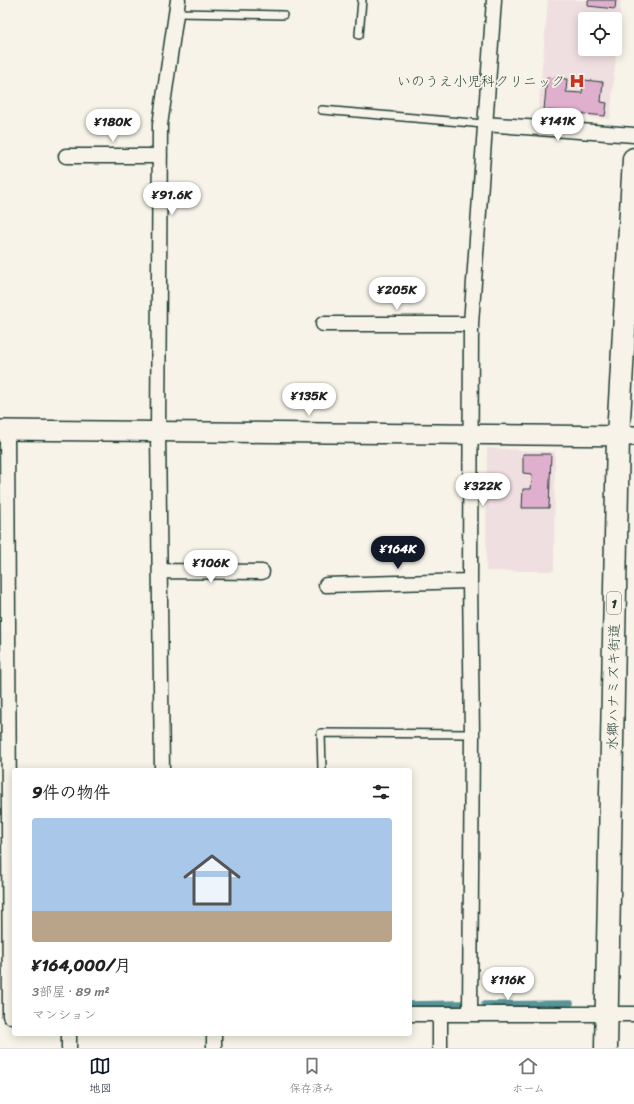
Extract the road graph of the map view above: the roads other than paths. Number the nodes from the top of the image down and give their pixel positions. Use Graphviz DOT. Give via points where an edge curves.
graph roads {
  1 [pos="362,0"];
  2 [pos="494,0"];
  3 [pos="177,7"];
  4 [pos="283,15"];
  5 [pos="359,35"];
  6 [pos="322,110"];
  7 [pos="484,124"];
  8 [pos="634,135"];
  9 [pos="66,156"];
  10 [pos="160,156"];
  11 [pos="634,159"];
  12 [pos="323,324"];
  13 [pos="470,324"];
  14 [pos="4,430"];
  15 [pos="158,431"];
  16 [pos="470,434"];
  17 [pos="626,436"];
  18 [pos="160,571"];
  19 [pos="262,572"];
  20 [pos="470,581"];
  21 [pos="326,585"];
  22 [pos="472,734"];
  23 [pos="162,768"];
  24 [pos="322,768"];
  25 [pos="412,1014"];
  26 [pos="440,1014"];
  27 [pos="470,1014"];
  28 [pos="634,1014"];
  29 [pos="607,1015"];
  30 [pos="8,1016"];
  31 [pos="69,1036"];
  32 [pos="214,1036"];
  33 [pos="69,1048"];
  34 [pos="214,1048"];
  35 [pos="440,1048"];
  36 [pos="606,1048"];
  1 -- 5 [label="lane"];
  2 -- 7 [label="street"];
  3 -- 4 [label="lane"];
  3 -- 10 [label="street" via="160,125"];
  6 -- 7 [label="lane"];
  7 -- 8 [label="street"];
  7 -- 13 [label="street"];
  9 -- 10 [label="street"];
  10 -- 15 [label="street"];
  11 -- 17 [label="main road, 水郷ハナミズキ街道 / 1"];
  12 -- 13 [label="street"];
  13 -- 16 [label="street"];
  14 -- 15 [label="street"];
  14 -- 30 [label="street"];
  15 -- 16 [label="street"];
  15 -- 18 [label="street"];
  16 -- 17 [label="street"];
  16 -- 20 [label="street"];
  17 -- 29 [label="main road, 水郷ハナミズキ街道 / 1"];
  18 -- 19 [label="street"];
  18 -- 23 [label="street"];
  20 -- 21 [label="street"];
  20 -- 22 [label="street"];
  22 -- 24 [label="lane" via="321,733"];
  22 -- 27 [label="street"];
  25 -- 26 [label="street"];
  26 -- 27 [label="street"];
  26 -- 35 [label="street"];
  27 -- 29 [label="street"];
  28 -- 29 [label="street"];
  29 -- 36 [label="main road, 水郷ハナミズキ街道 / 1"];
  31 -- 33 [label="street"];
  32 -- 34 [label="street"];
}
